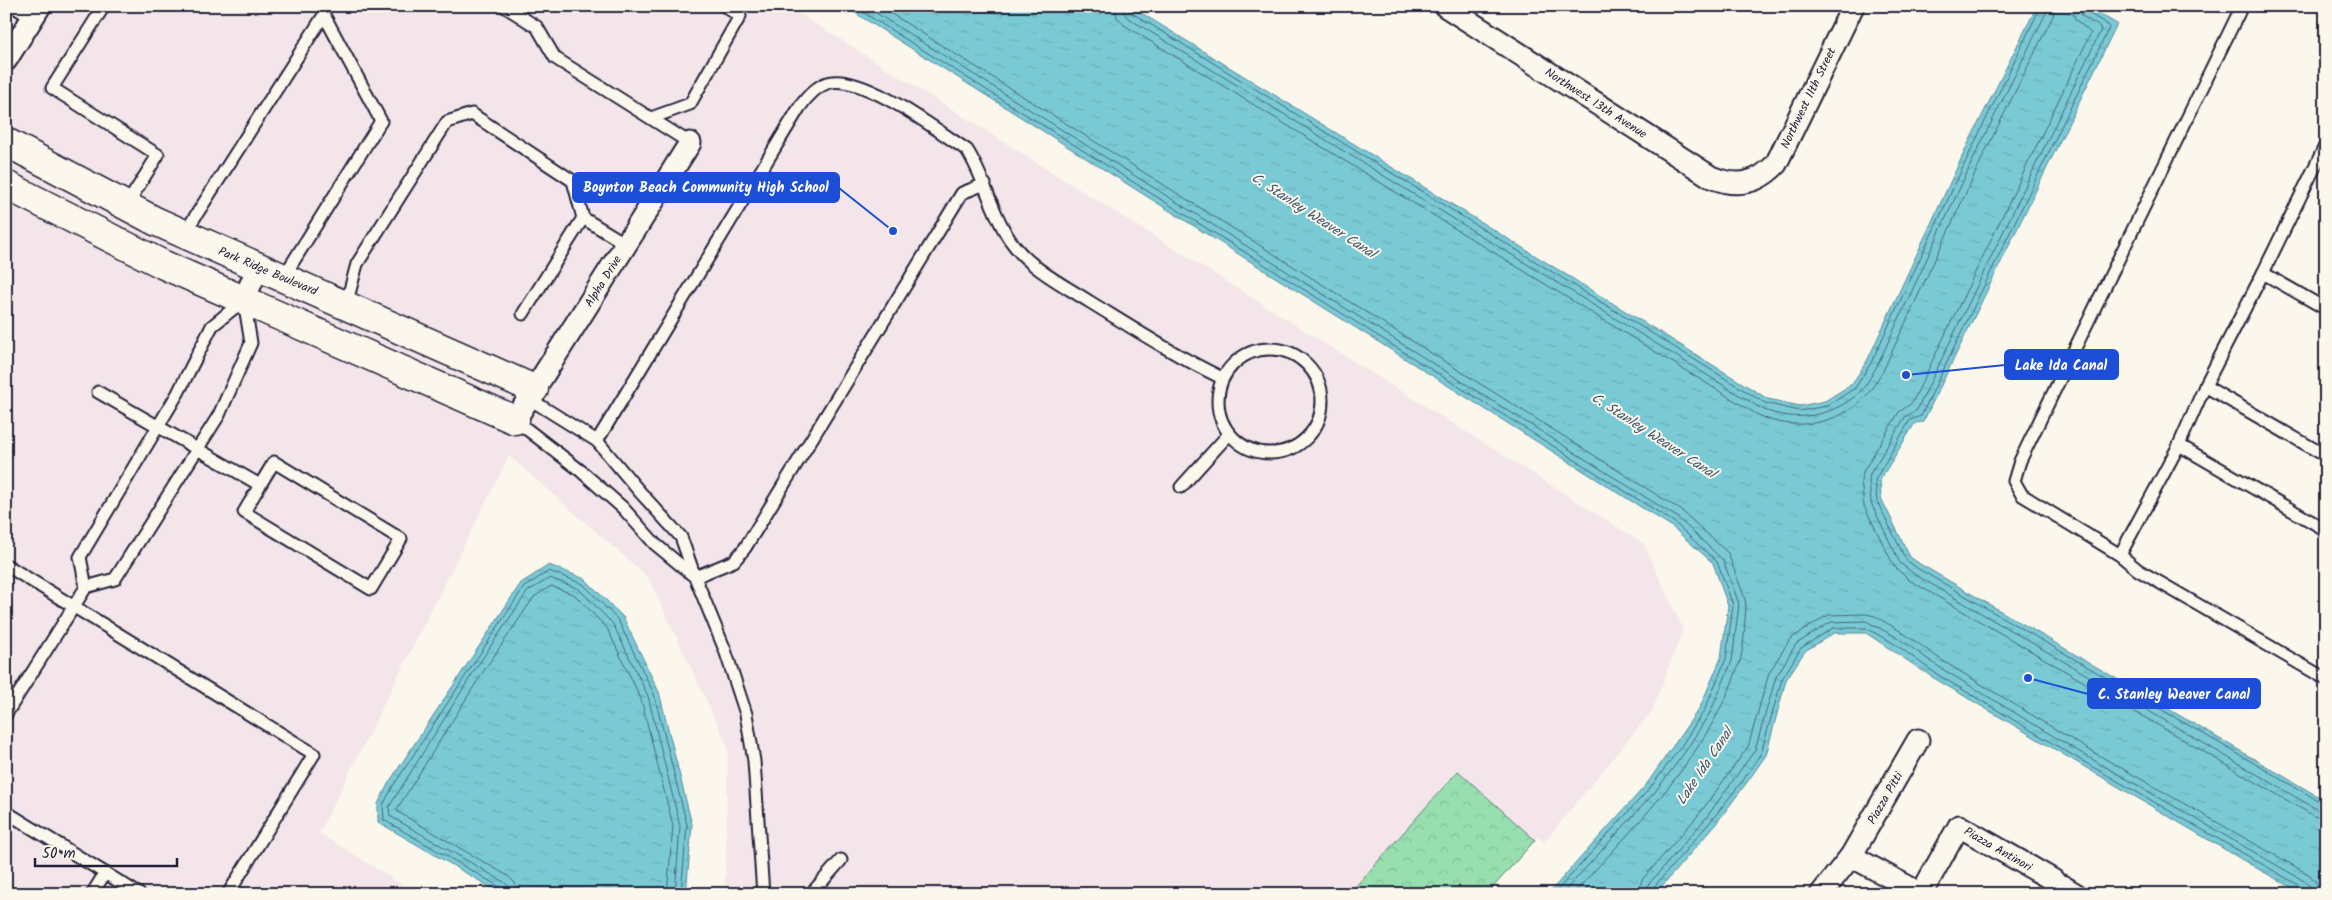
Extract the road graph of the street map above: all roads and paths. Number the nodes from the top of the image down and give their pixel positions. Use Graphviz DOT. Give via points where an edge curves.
graph roads {
  1 [pos="13,6"];
  2 [pos="104,6"];
  3 [pos="504,6"];
  4 [pos="724,6"];
  5 [pos="1445,6"];
  6 [pos="1853,6"];
  7 [pos="2242,6"];
  8 [pos="37,10"];
  9 [pos="6,60"];
  10 [pos="651,118"];
  11 [pos="6,142"];
  12 [pos="690,143"];
  13 [pos="2326,144"];
  14 [pos="1753,181"];
  15 [pos="985,184"];
  16 [pos="6,185"];
  17 [pos="126,206"];
  18 [pos="583,218"];
  19 [pos="184,234"];
  20 [pos="626,244"];
  21 [pos="258,267"];
  22 [pos="2263,273"];
  23 [pos="283,278"];
  24 [pos="244,300"];
  25 [pos="346,305"];
  26 [pos="2326,309"];
  27 [pos="523,314"];
  28 [pos="1222,378"];
  29 [pos="2205,386"];
  30 [pos="98,392"];
  31 [pos="526,402"];
  32 [pos="158,426"];
  33 [pos="1229,434"];
  34 [pos="597,441"];
  35 [pos="2179,445"];
  36 [pos="198,449"];
  37 [pos="2326,456"];
  38 [pos="260,484"];
  39 [pos="1181,487"];
  40 [pos="2326,530"];
  41 [pos="2120,555"];
  42 [pos="6,565"];
  43 [pos="695,577"];
  44 [pos="86,587"];
  45 [pos="73,606"];
  46 [pos="2326,679"];
  47 [pos="6,714"];
  48 [pos="1918,740"];
  49 [pos="6,812"];
  50 [pos="1851,856"];
  51 [pos="841,860"];
  52 [pos="105,873"];
  53 [pos="2063,887"];
  54 [pos="92,894"];
  55 [pos="139,894"];
  56 [pos="228,894"];
  57 [pos="763,894"];
  58 [pos="811,894"];
  59 [pos="1821,894"];
  60 [pos="1921,894"];
  1 -- 8 [label="lane"];
  2 -- 17 [label="lane" via="52,88 158,155"];
  3 -- 10 [label="lane" via="537,28 556,58"];
  4 -- 10 [label="lane" via="740,16 690,104"];
  5 -- 14 [label="street, Northwest 13th Avenue" via="1712,176 1725,183"];
  6 -- 14 [label="street, Northwest 11th Street" via="1776,164"];
  7 -- 41 [label="lane" via="2020,461 2014,481 2022,495"];
  8 -- 9 [label="street"];
  10 -- 12 [label="lane"];
  11 -- 17 [label="street, Park Ridge Boulevard"];
  12 -- 20 [label="street, Alpha Drive"];
  13 -- 22 [label="lane"];
  15 -- 28 [label="lane" via="1009,239 1034,266 1169,351"];
  15 -- 34 [label="lane" via="967,150 880,95 843,82 828,83 815,90 798,108"];
  15 -- 43 [label="lane" via="962,193 745,548 734,561"];
  16 -- 24 [label="street" via="164,265"];
  17 -- 19 [label="street, Park Ridge Boulevard"];
  18 -- 20 [label="lane"];
  18 -- 25 [label="lane" via="573,181 472,114 447,122 357,264"];
  18 -- 27 [label="lane"];
  19 -- 21 [label="street, Park Ridge Boulevard"];
  19 -- 23 [label="lane" via="324,15 381,120"];
  20 -- 31 [label="street, Alpha Drive"];
  21 -- 23 [label="street, Park Ridge Boulevard"];
  21 -- 24 [label="street"];
  22 -- 26 [label="lane"];
  22 -- 29 [label="lane"];
  23 -- 25 [label="street, Park Ridge Boulevard"];
  24 -- 31 [label="street"];
  24 -- 32 [label="lane" via="212,326"];
  24 -- 36 [label="lane" via="251,343 219,415"];
  25 -- 31 [label="street, Park Ridge Boulevard"];
  28 -- 33 [label="lane" via="1217,401 1220,418"];
  28 -- 33 [label="lane" via="1236,360 1246,354 1258,350 1281,350 1311,368 1322,395 1318,424 1303,442 1293,448 1270,454 1258,452 1237,442"];
  29 -- 35 [label="lane"];
  29 -- 37 [label="lane"];
  30 -- 32 [label="lane"];
  31 -- 34 [label="lane"];
  31 -- 43 [label="lane" via="595,483 655,544"];
  32 -- 36 [label="lane"];
  32 -- 44 [label="lane" via="80,558"];
  33 -- 39 [label="lane"];
  34 -- 43 [label="lane" via="681,537"];
  35 -- 40 [label="lane"];
  35 -- 41 [label="lane"];
  36 -- 38 [label="lane"];
  36 -- 44 [label="lane" via="115,579"];
  38 -- 38 [label="lane" via="244,512 371,589 402,539 274,462"];
  41 -- 46 [label="lane" via="2138,570"];
  42 -- 45 [label="lane"];
  43 -- 57 [label="lane" via="725,650 746,714 754,761"];
  44 -- 45 [label="lane"];
  45 -- 47 [label="lane"];
  45 -- 56 [label="lane" via="314,754"];
  48 -- 50 [label="street, Piazza Pitti"];
  49 -- 52 [label="lane"];
  50 -- 59 [label="street, Piazza Pitti"];
  50 -- 60 [label="street"];
  51 -- 58 [label="lane"];
  52 -- 54 [label="lane"];
  52 -- 55 [label="lane"];
  53 -- 60 [label="street, Piazza Antinori" via="1959,826"];
}
